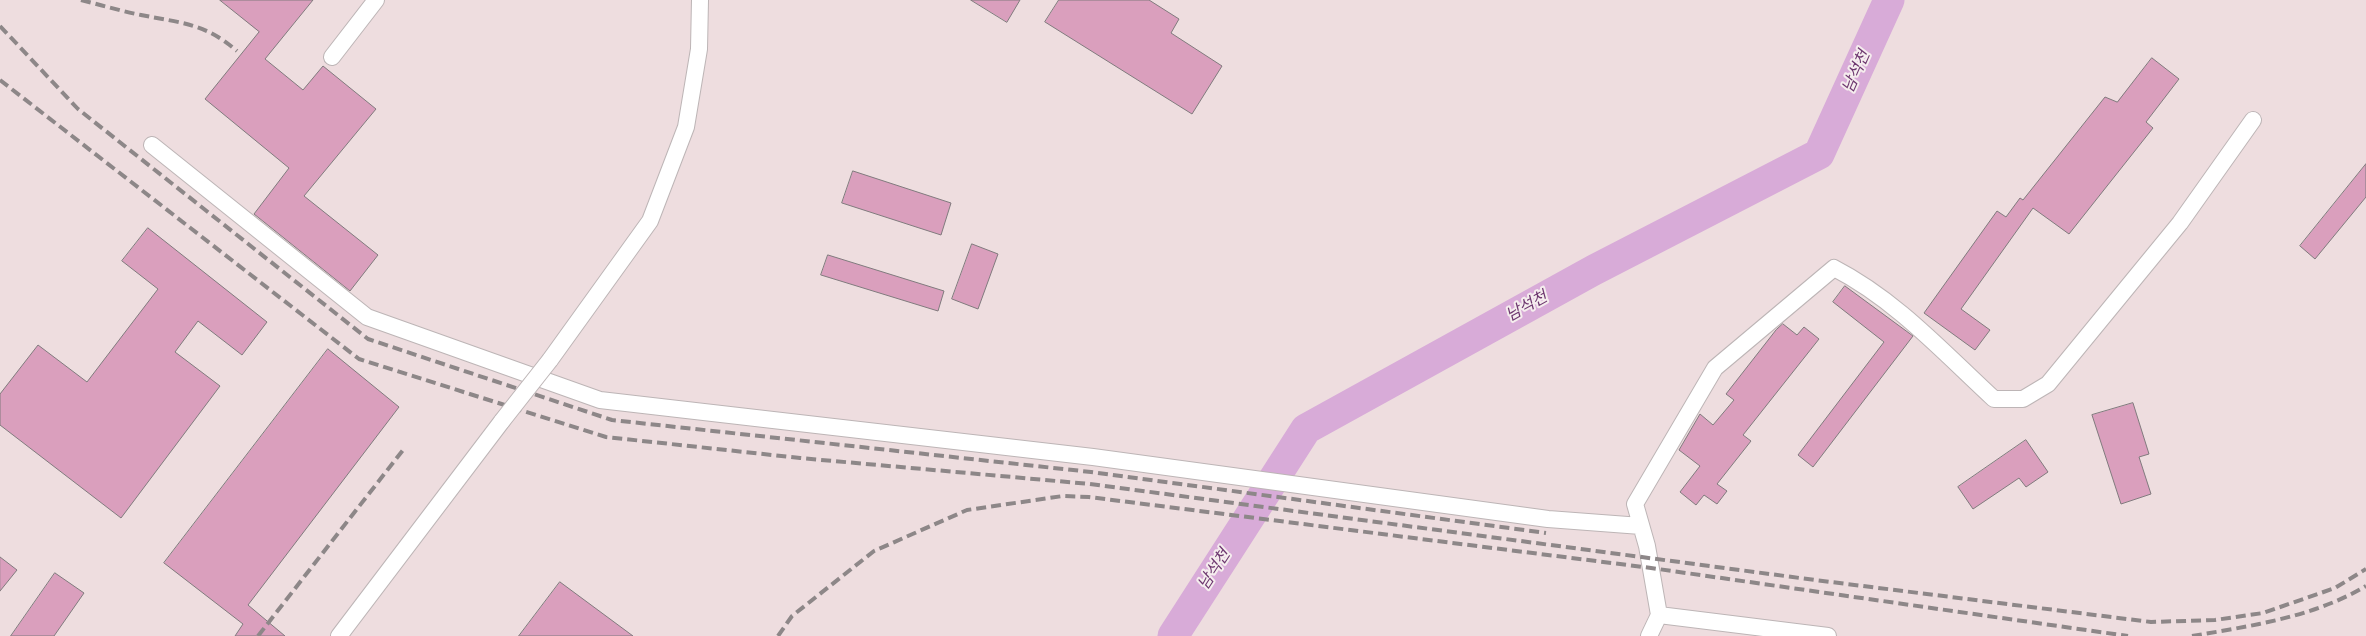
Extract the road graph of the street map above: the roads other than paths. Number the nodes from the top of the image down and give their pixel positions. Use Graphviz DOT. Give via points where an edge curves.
graph roads {
  1 [pos="376,0"];
  2 [pos="700,0"];
  3 [pos="332,58"];
  4 [pos="2253,120"];
  5 [pos="152,145"];
  6 [pos="1641,526"];
  7 [pos="1659,615"];
  8 [pos="339,636"];
  9 [pos="1650,636"];
  10 [pos="1828,636"];
  1 -- 3 [label="lane"];
  2 -- 8 [label="lane, bridge" via="700,49 686,128 650,221 550,360"];
  4 -- 6 [label="lane" via="2180,223 2055,376 2023,399 1994,399 1893,305 1834,268 1715,368 1634,504"];
  5 -- 6 [label="lane" via="367,317 600,400 1093,457 1548,519"];
  6 -- 7 [label="lane"];
  7 -- 9 [label="lane"];
  7 -- 10 [label="lane"];
}
